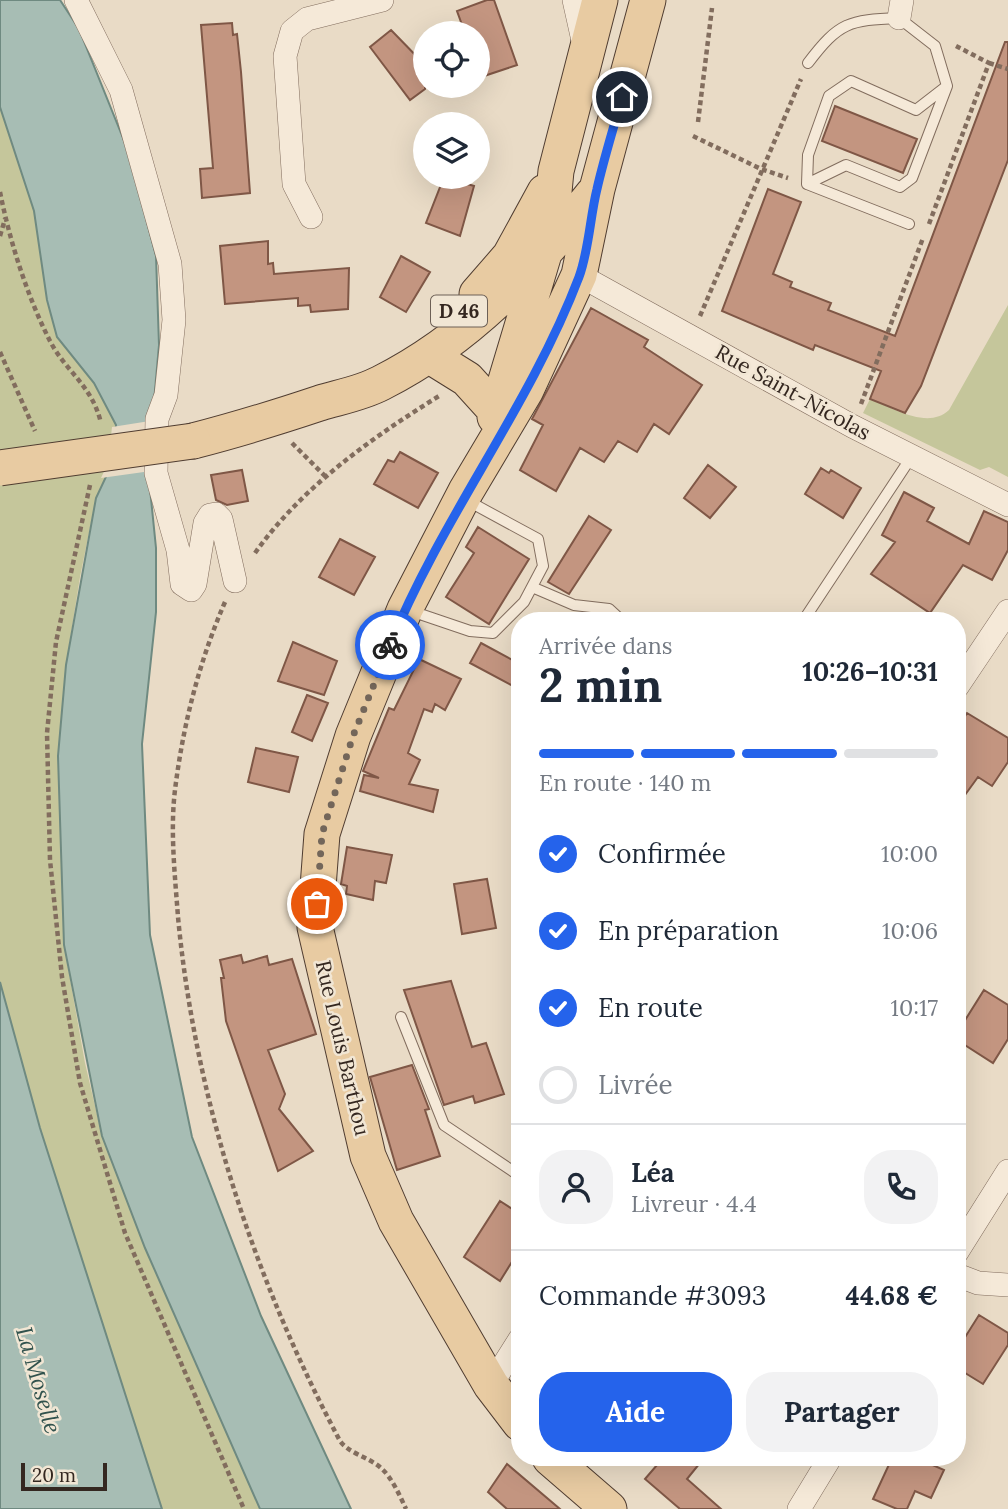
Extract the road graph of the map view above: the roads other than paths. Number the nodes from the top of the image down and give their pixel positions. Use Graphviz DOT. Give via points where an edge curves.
graph roads {
  1 [pos="76,0"];
  2 [pos="383,0"];
  3 [pos="574,0"];
  4 [pos="600,0"];
  5 [pos="648,0"];
  6 [pos="901,9"];
  7 [pos="586,52"];
  8 [pos="808,62"];
  9 [pos="947,86"];
  10 [pos="556,171"];
  11 [pos="807,184"];
  12 [pos="597,189"];
  13 [pos="311,217"];
  14 [pos="909,224"];
  15 [pos="541,257"];
  16 [pos="579,275"];
  17 [pos="429,356"];
  18 [pos="316,404"];
  19 [pos="496,411"];
  20 [pos="912,456"];
  21 [pos="485,457"];
  22 [pos="0,468"];
  23 [pos="462,499"];
  24 [pos="1008,505"];
  25 [pos="235,581"];
  26 [pos="532,586"];
  27 [pos="405,609"];
  28 [pos="1008,611"];
  29 [pos="514,612"];
  30 [pos="611,612"];
  31 [pos="809,612"];
  32 [pos="511,615"];
  33 [pos="966,674"];
  34 [pos="401,1017"];
  35 [pos="511,1170"];
  36 [pos="1008,1171"];
  37 [pos="966,1238"];
  38 [pos="966,1278"];
  39 [pos="1008,1284"];
  40 [pos="511,1352"];
  41 [pos="494,1378"];
  42 [pos="511,1407"];
  43 [pos="559,1466"];
  44 [pos="825,1466"];
  45 [pos="609,1509"];
  46 [pos="799,1509"];
  1 -- 25 [label="street" via="121,90 170,264 174,320 166,395 157,419 156,472 178,550 182,584 191,590 195,584 205,523 216,514"];
  2 -- 13 [label="street" via="307,19 292,31 285,56 294,184"];
  3 -- 7 [label="street"];
  4 -- 7 [label="main road"];
  5 -- 12 [label="main road, Rue Louis Barthou"];
  6 -- 8 [label="lane" via="831,33"];
  6 -- 9 [label="lane" via="936,46"];
  7 -- 10 [label="main road"];
  9 -- 11 [label="lane" via="912,178 900,187 846,165"];
  9 -- 11 [label="lane" via="916,110 851,81 829,96 808,155"];
  10 -- 15 [label="main road"];
  10 -- 18 [label="main road, D 46" via="510,256 468,304 421,341"];
  11 -- 14 [label="lane"];
  12 -- 15 [label="main road, D 46"];
  12 -- 16 [label="main road, Rue Louis Barthou"];
  15 -- 16 [label="street"];
  15 -- 16 [label="street"];
  15 -- 17 [label="main road, D 46"];
  15 -- 19 [label="main road, Rue Louis Barthou"];
  16 -- 20 [label="street, Rue Saint-Nicolas"];
  16 -- 21 [label="main road, Rue Louis Barthou" via="526,390"];
  17 -- 18 [label="main road, D 46" via="378,385"];
  17 -- 19 [label="main road" via="467,379"];
  18 -- 22 [label="main road, D 46, bridge" via="193,441"];
  19 -- 21 [label="main road, Rue Louis Barthou"];
  20 -- 24 [label="street, Rue Saint-Nicolas"];
  20 -- 31 [label="lane"];
  21 -- 23 [label="main road, Rue Louis Barthou"];
  23 -- 26 [label="lane" via="538,539 543,566"];
  23 -- 27 [label="main road, Rue Louis Barthou"];
  26 -- 29 [label="lane"];
  26 -- 30 [label="lane" via="574,605"];
  27 -- 32 [label="lane" via="470,631 493,633"];
  27 -- 41 [label="main road, Rue Louis Barthou" via="353,736 322,834 315,927 368,1156 396,1221"];
  28 -- 33 [label="street"];
  34 -- 35 [label="lane" via="444,1125"];
  36 -- 37 [label="street"];
  38 -- 39 [label="street"];
  40 -- 41 [label="street"];
  41 -- 42 [label="main road, Rue Louis Barthou"];
  43 -- 45 [label="main road"];
  44 -- 46 [label="street"];
}
